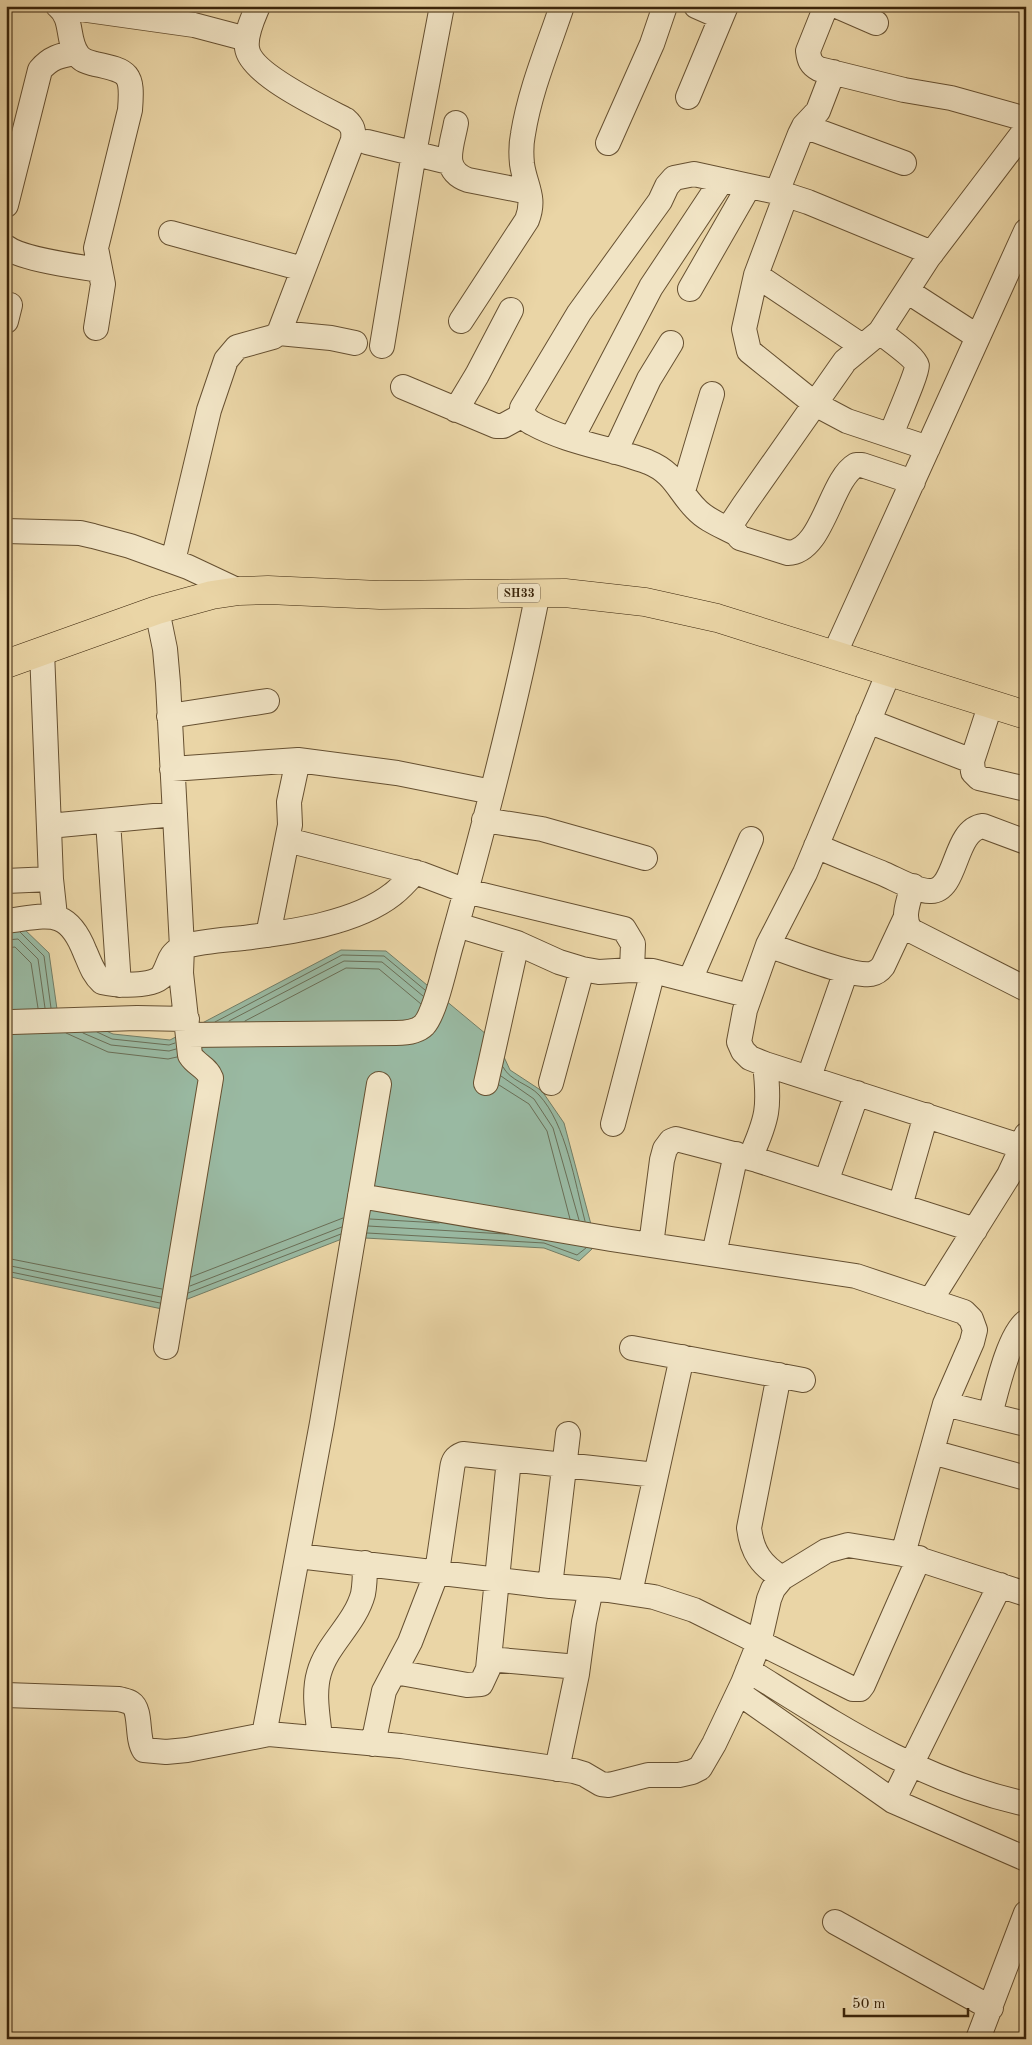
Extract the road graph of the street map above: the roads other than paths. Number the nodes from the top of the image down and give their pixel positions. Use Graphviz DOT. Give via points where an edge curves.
graph roads {
  1 [pos="58,6"];
  2 [pos="258,6"];
  3 [pos="442,6"];
  4 [pos="562,6"];
  5 [pos="665,6"];
  6 [pos="696,6"];
  7 [pos="826,6"];
  8 [pos="837,6"];
  9 [pos="723,12"];
  10 [pos="876,23"];
  11 [pos="247,39"];
  12 [pos="76,53"];
  13 [pos="833,72"];
  14 [pos="688,97"];
  15 [pos="1026,119"];
  16 [pos="456,123"];
  17 [pos="804,126"];
  18 [pos="1026,129"];
  19 [pos="367,142"];
  20 [pos="608,143"];
  21 [pos="414,153"];
  22 [pos="449,162"];
  23 [pos="904,163"];
  24 [pos="722,180"];
  25 [pos="749,186"];
  26 [pos="529,192"];
  27 [pos="782,194"];
  28 [pos="6,205"];
  29 [pos="1026,231"];
  30 [pos="171,233"];
  31 [pos="6,247"];
  32 [pos="932,253"];
  33 [pos="303,269"];
  34 [pos="100,270"];
  35 [pos="756,275"];
  36 [pos="690,290"];
  37 [pos="907,291"];
  38 [pos="511,310"];
  39 [pos="461,321"];
  40 [pos="96,328"];
  41 [pos="279,333"];
  42 [pos="978,337"];
  43 [pos="871,339"];
  44 [pos="355,343"];
  45 [pos="671,343"];
  46 [pos="382,346"];
  47 [pos="403,387"];
  48 [pos="712,394"];
  49 [pos="815,404"];
  50 [pos="456,410"];
  51 [pos="523,415"];
  52 [pos="891,435"];
  53 [pos="572,438"];
  54 [pos="928,448"];
  55 [pos="615,452"];
  56 [pos="912,482"];
  57 [pos="683,491"];
  58 [pos="6,530"];
  59 [pos="735,533"];
  60 [pos="173,561"];
  61 [pos="239,591"];
  62 [pos="538,592"];
  63 [pos="157,610"];
  64 [pos="42,651"];
  65 [pos="834,655"];
  66 [pos="6,664"];
  67 [pos="889,672"];
  68 [pos="267,701"];
  69 [pos="991,703"];
  70 [pos="1026,715"];
  71 [pos="169,716"];
  72 [pos="868,721"];
  73 [pos="298,760"];
  74 [pos="972,761"];
  75 [pos="172,769"];
  76 [pos="1026,789"];
  77 [pos="492,792"];
  78 [pos="174,814"];
  79 [pos="484,820"];
  80 [pos="108,821"];
  81 [pos="49,826"];
  82 [pos="751,839"];
  83 [pos="287,840"];
  84 [pos="1026,842"];
  85 [pos="816,846"];
  86 [pos="645,858"];
  87 [pos="415,872"];
  88 [pos="51,879"];
  89 [pos="6,881"];
  90 [pos="913,886"];
  91 [pos="466,891"];
  92 [pos="55,916"];
  93 [pos="905,919"];
  94 [pos="6,921"];
  95 [pos="456,925"];
  96 [pos="268,934"];
  97 [pos="516,944"];
  98 [pos="768,944"];
  99 [pos="182,947"];
  100 [pos="582,969"];
  101 [pos="643,970"];
  102 [pos="846,971"];
  103 [pos="690,980"];
  104 [pos="119,985"];
  105 [pos="1026,989"];
  106 [pos="750,996"];
  107 [pos="12,1022"];
  108 [pos="187,1027"];
  109 [pos="765,1064"];
  110 [pos="809,1077"];
  111 [pos="486,1083"];
  112 [pos="551,1083"];
  113 [pos="379,1084"];
  114 [pos="857,1093"];
  115 [pos="926,1115"];
  116 [pos="613,1124"];
  117 [pos="1025,1143"];
  118 [pos="743,1156"];
  119 [pos="1018,1172"];
  120 [pos="826,1182"];
  121 [pos="360,1196"];
  122 [pos="900,1206"];
  123 [pos="975,1230"];
  124 [pos="651,1245"];
  125 [pos="714,1254"];
  126 [pos="930,1301"];
  127 [pos="1026,1322"];
  128 [pos="166,1347"];
  129 [pos="632,1348"];
  130 [pos="682,1357"];
  131 [pos="779,1376"];
  132 [pos="803,1380"];
  133 [pos="945,1404"];
  134 [pos="990,1415"];
  135 [pos="1026,1424"];
  136 [pos="568,1434"];
  137 [pos="932,1452"];
  138 [pos="509,1459"];
  139 [pos="565,1464"];
  140 [pos="656,1475"];
  141 [pos="1026,1478"];
  142 [pos="298,1556"];
  143 [pos="911,1556"];
  144 [pos="365,1563"];
  145 [pos="437,1572"];
  146 [pos="782,1578"];
  147 [pos="498,1580"];
  148 [pos="1000,1585"];
  149 [pos="550,1586"];
  150 [pos="591,1589"];
  151 [pos="630,1593"];
  152 [pos="1026,1594"];
  153 [pos="759,1643"];
  154 [pos="489,1659"];
  155 [pos="578,1668"];
  156 [pos="748,1670"];
  157 [pos="395,1672"];
  158 [pos="739,1692"];
  159 [pos="6,1695"];
  160 [pos="264,1734"];
  161 [pos="320,1738"];
  162 [pos="372,1744"];
  163 [pos="911,1766"];
  164 [pos="557,1769"];
  165 [pos="893,1801"];
  166 [pos="1026,1804"];
  167 [pos="1026,1859"];
  168 [pos="1026,1913"];
  169 [pos="835,1922"];
  170 [pos="991,2008"];
  171 [pos="978,2039"];
  1 -- 11 [label="street" via="194,25"];
  1 -- 12 [label="street" via="65,12"];
  2 -- 11 [label="street"];
  3 -- 21 [label="street"];
  4 -- 26 [label="street" via="542,61 523,133 522,165"];
  5 -- 20 [label="street" via="652,44"];
  6 -- 9 [label="street"];
  7 -- 13 [label="street" via="808,52 813,66"];
  8 -- 10 [label="street"];
  9 -- 14 [label="street"];
  11 -- 33 [label="street" via="247,49 255,62 275,82 346,120 354,131"];
  12 -- 28 [label="street" via="57,56 40,70"];
  12 -- 34 [label="street" via="81,60 117,68 130,81 130,110 96,248"];
  13 -- 15 [label="street" via="951,98"];
  13 -- 17 [label="street" via="818,111"];
  16 -- 22 [label="street"];
  17 -- 23 [label="street"];
  17 -- 27 [label="street"];
  18 -- 32 [label="street"];
  19 -- 21 [label="street"];
  21 -- 22 [label="street"];
  21 -- 46 [label="street"];
  22 -- 26 [label="street" via="452,171 459,176"];
  24 -- 25 [label="street"];
  24 -- 51 [label="street" via="694,174 674,178 667,186 579,313 524,403"];
  24 -- 53 [label="street" via="652,287"];
  25 -- 27 [label="street"];
  25 -- 36 [label="street"];
  26 -- 39 [label="street" via="531,210 526,220"];
  27 -- 32 [label="street"];
  27 -- 35 [label="street"];
  29 -- 42 [label="street"];
  30 -- 33 [label="street"];
  31 -- 34 [label="street" via="61,264"];
  32 -- 37 [label="street"];
  33 -- 41 [label="street"];
  34 -- 40 [label="street" via="103,284"];
  35 -- 43 [label="street"];
  35 -- 49 [label="street" via="744,329 750,350"];
  37 -- 42 [label="street"];
  37 -- 43 [label="street"];
  38 -- 50 [label="street"];
  41 -- 44 [label="street"];
  41 -- 60 [label="street" via="237,347 226,360 209,410"];
  42 -- 54 [label="street"];
  43 -- 49 [label="street" via="845,361"];
  43 -- 52 [label="street" via="912,358 917,365 917,373"];
  45 -- 55 [label="street" via="649,379"];
  47 -- 50 [label="street"];
  48 -- 57 [label="street"];
  49 -- 52 [label="street" via="847,421"];
  49 -- 59 [label="street" via="732,523"];
  50 -- 51 [label="street" via="496,426 503,426"];
  51 -- 53 [label="street" via="532,423"];
  52 -- 54 [label="street"];
  53 -- 55 [label="street"];
  54 -- 56 [label="street"];
  55 -- 57 [label="street" via="649,462 663,470"];
  56 -- 59 [label="street" via="856,464 850,468 807,546 800,551 788,553 740,538"];
  56 -- 65 [label="street"];
  57 -- 59 [label="street" via="697,511"];
  58 -- 60 [label="street" via="80,533"];
  60 -- 61 [label="street"];
  61 -- 62 [label="main road, SH33" via="380,595"];
  61 -- 63 [label="main road, SH33"];
  62 -- 65 [label="main road, SH33" via="605,596 677,608"];
  62 -- 77 [label="street" via="523,669"];
  63 -- 64 [label="main road, SH33"];
  63 -- 71 [label="street" via="165,649"];
  64 -- 66 [label="main road, SH33"];
  64 -- 81 [label="street"];
  65 -- 67 [label="main road, SH33"];
  67 -- 69 [label="main road, SH33"];
  67 -- 72 [label="street"];
  68 -- 71 [label="street"];
  69 -- 70 [label="main road, SH33"];
  69 -- 74 [label="street"];
  71 -- 75 [label="street"];
  72 -- 74 [label="street"];
  72 -- 85 [label="street"];
  73 -- 75 [label="street"];
  73 -- 77 [label="street" via="397,773"];
  73 -- 83 [label="street" via="289,802"];
  74 -- 76 [label="street" via="973,772 979,778"];
  75 -- 78 [label="street"];
  77 -- 79 [label="street"];
  78 -- 80 [label="street"];
  78 -- 99 [label="street"];
  79 -- 86 [label="street" via="542,829"];
  79 -- 91 [label="street"];
  80 -- 81 [label="street"];
  80 -- 104 [label="street"];
  81 -- 88 [label="street"];
  82 -- 103 [label="street"];
  83 -- 87 [label="street"];
  83 -- 96 [label="street"];
  84 -- 90 [label="street" via="976,826 966,837 952,870 938,889 931,891"];
  85 -- 90 [label="street"];
  85 -- 98 [label="street"];
  87 -- 91 [label="street"];
  87 -- 96 [label="street" via="394,893 364,911 331,923"];
  88 -- 89 [label="street"];
  88 -- 92 [label="street"];
  90 -- 93 [label="street"];
  91 -- 95 [label="street"];
  91 -- 101 [label="street" via="624,929"];
  92 -- 94 [label="street"];
  92 -- 104 [label="street" via="73,927 97,977 102,982"];
  93 -- 102 [label="street" via="879,971 871,974"];
  93 -- 105 [label="street" via="912,931"];
  95 -- 97 [label="street"];
  95 -- 108 [label="street" via="434,1004 424,1025 416,1030 396,1034"];
  96 -- 99 [label="street"];
  97 -- 100 [label="street"];
  97 -- 111 [label="street"];
  98 -- 102 [label="street"];
  98 -- 106 [label="street"];
  99 -- 104 [label="street" via="168,961 158,980"];
  99 -- 108 [label="street"];
  100 -- 101 [label="street" via="600,972"];
  100 -- 112 [label="street"];
  101 -- 103 [label="street"];
  101 -- 116 [label="street"];
  102 -- 110 [label="street"];
  103 -- 106 [label="street"];
  106 -- 109 [label="street" via="739,1042 750,1058"];
  107 -- 108 [label="street" via="137,1018"];
  108 -- 128 [label="street" via="190,1055 194,1062 208,1071 211,1087"];
  109 -- 110 [label="street"];
  109 -- 118 [label="street" via="768,1111 761,1134"];
  110 -- 114 [label="street"];
  113 -- 121 [label="street"];
  114 -- 115 [label="street"];
  114 -- 120 [label="street"];
  115 -- 117 [label="street"];
  115 -- 122 [label="street"];
  117 -- 119 [label="street"];
  118 -- 120 [label="street"];
  118 -- 124 [label="street" via="671,1141 662,1160"];
  118 -- 125 [label="street"];
  119 -- 123 [label="street"];
  120 -- 122 [label="street"];
  121 -- 124 [label="street"];
  121 -- 142 [label="street"];
  122 -- 123 [label="street"];
  123 -- 126 [label="street"];
  124 -- 125 [label="street"];
  125 -- 126 [label="street" via="856,1276"];
  126 -- 133 [label="street" via="964,1312 972,1319 974,1330 969,1352"];
  127 -- 134 [label="street" via="1018,1330 1006,1358"];
  129 -- 130 [label="street"];
  130 -- 131 [label="street"];
  130 -- 140 [label="street"];
  131 -- 132 [label="street"];
  131 -- 146 [label="street" via="748,1528 750,1540 762,1563"];
  133 -- 134 [label="street"];
  133 -- 137 [label="street"];
  134 -- 135 [label="street"];
  136 -- 139 [label="street"];
  137 -- 141 [label="street"];
  137 -- 143 [label="street"];
  138 -- 139 [label="street"];
  138 -- 145 [label="street" via="463,1454 453,1461"];
  138 -- 147 [label="street"];
  139 -- 140 [label="street"];
  139 -- 149 [label="street"];
  140 -- 151 [label="street"];
  142 -- 144 [label="street"];
  142 -- 160 [label="street"];
  143 -- 146 [label="street" via="839,1546"];
  143 -- 148 [label="street"];
  143 -- 153 [label="street" via="860,1689 845,1686"];
  144 -- 145 [label="street"];
  144 -- 161 [label="street" via="364,1588 359,1605 319,1671 316,1698"];
  145 -- 147 [label="street"];
  145 -- 157 [label="street"];
  146 -- 153 [label="street" via="769,1599"];
  147 -- 149 [label="street"];
  147 -- 154 [label="street"];
  148 -- 152 [label="street"];
  148 -- 163 [label="street"];
  149 -- 150 [label="street"];
  150 -- 151 [label="street"];
  150 -- 155 [label="street"];
  151 -- 153 [label="street" via="694,1610"];
  153 -- 156 [label="street"];
  154 -- 155 [label="street"];
  154 -- 157 [label="street" via="485,1678 476,1686"];
  155 -- 164 [label="street"];
  156 -- 158 [label="street"];
  156 -- 163 [label="street" via="842,1729"];
  157 -- 162 [label="street" via="384,1691"];
  158 -- 164 [label="street" via="708,1755 700,1768 692,1772 678,1776 648,1775 609,1785 579,1773"];
  158 -- 165 [label="street"];
  159 -- 160 [label="street" via="119,1699 131,1703 136,1709 140,1744 144,1750 154,1752 209,1747"];
  160 -- 161 [label="street"];
  161 -- 162 [label="street"];
  162 -- 164 [label="street"];
  163 -- 165 [label="street"];
  163 -- 166 [label="street" via="968,1789"];
  165 -- 167 [label="street"];
  168 -- 170 [label="street"];
  169 -- 170 [label="street"];
  170 -- 171 [label="street"];
}
